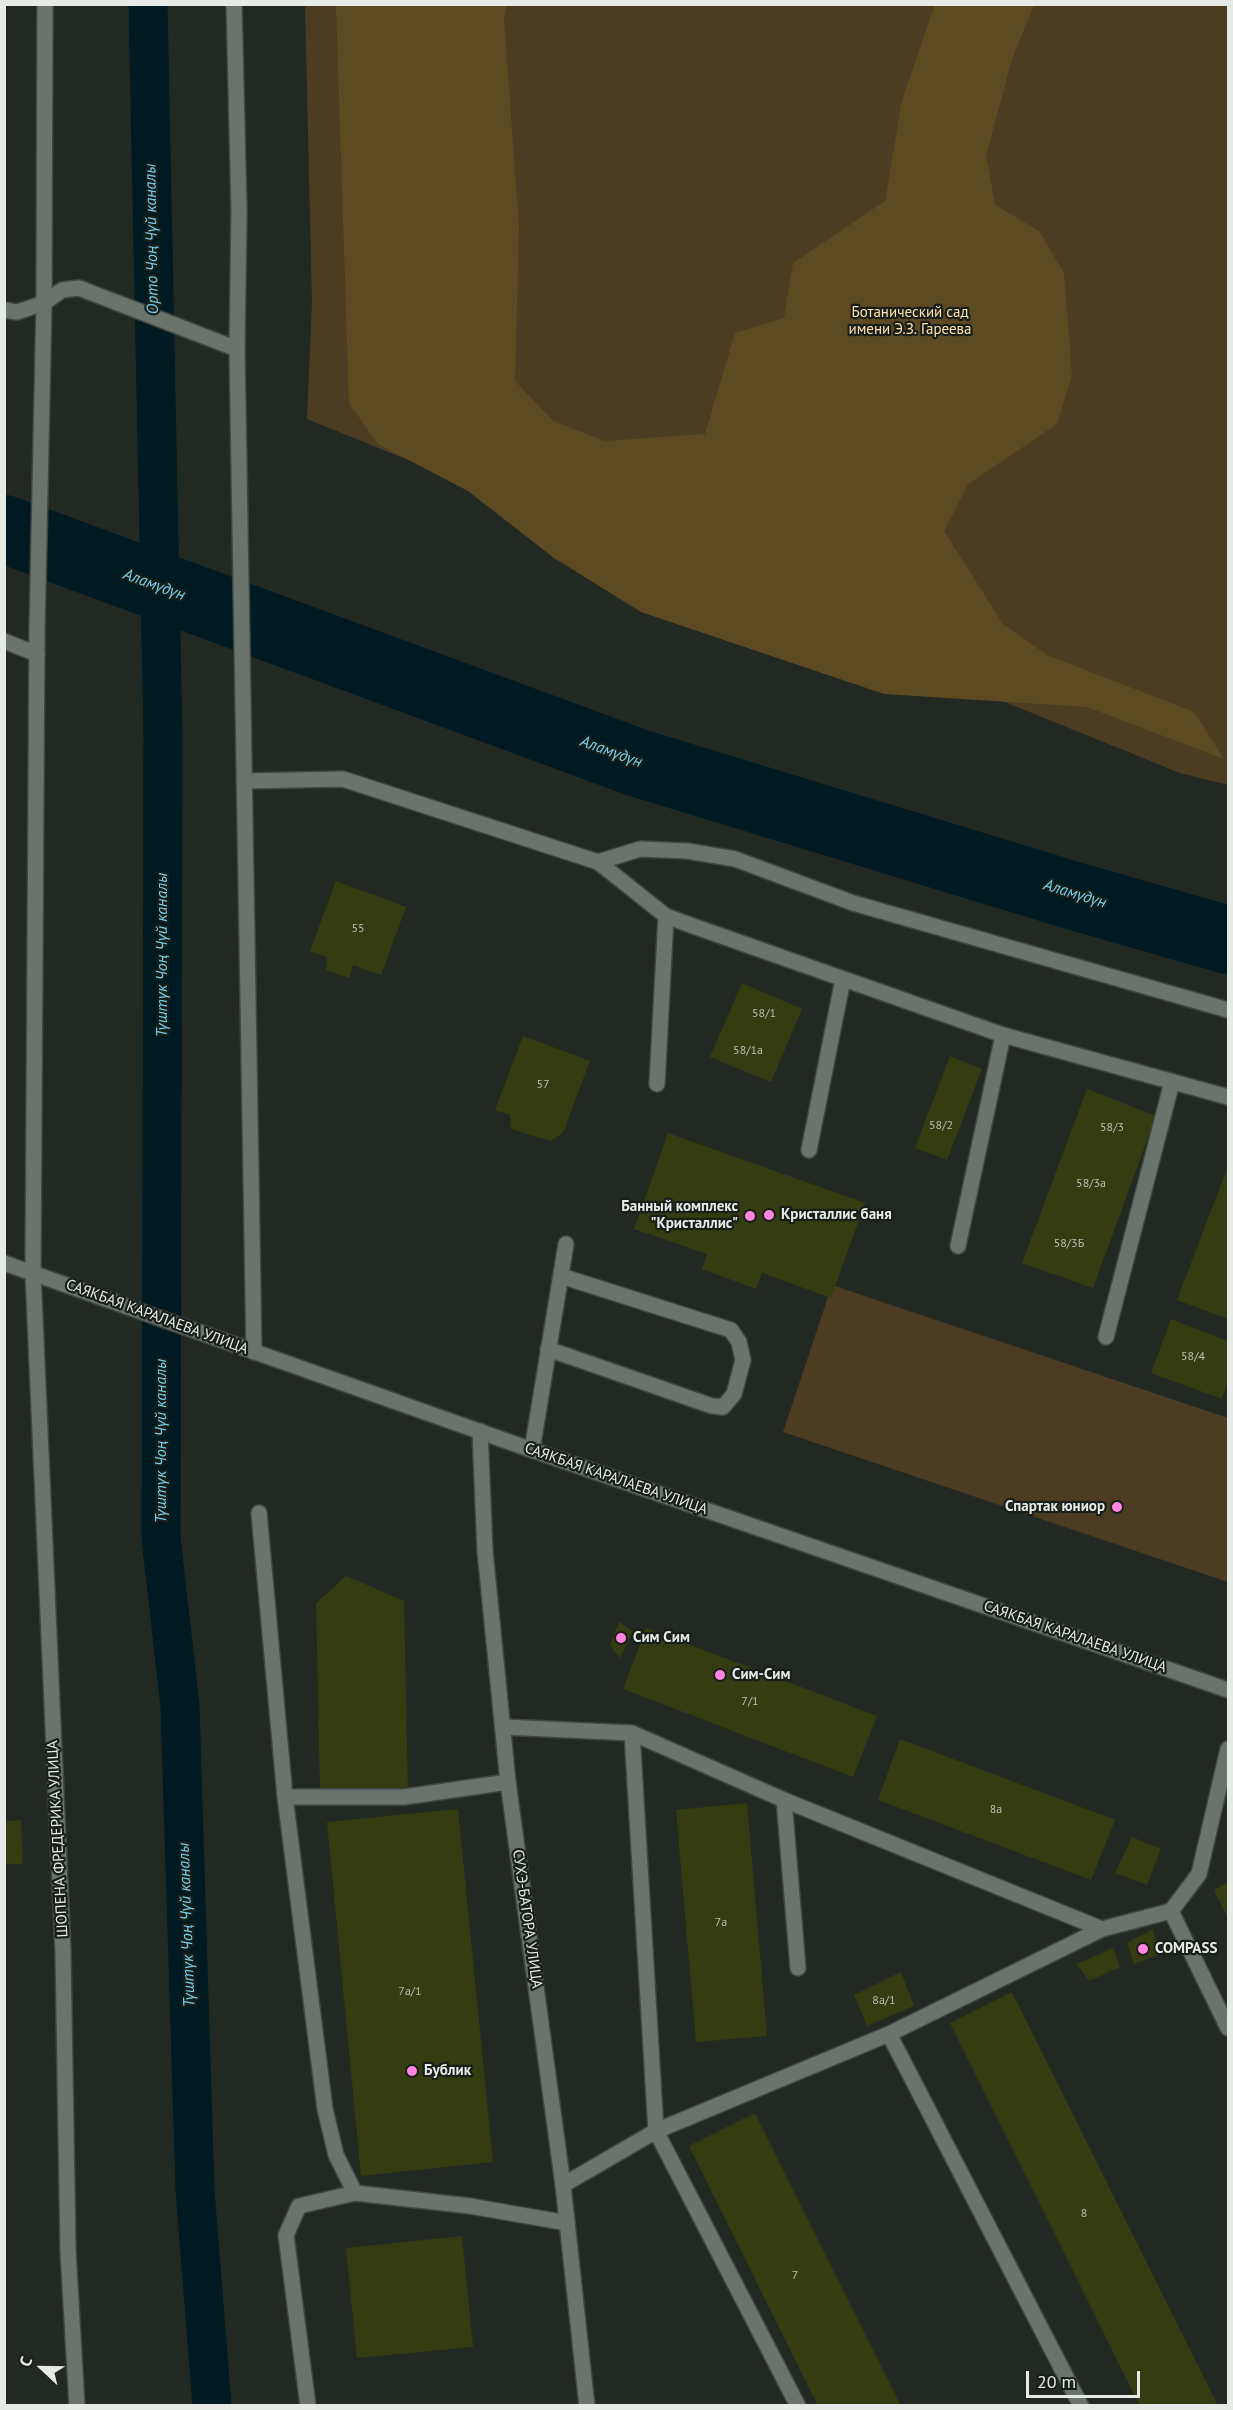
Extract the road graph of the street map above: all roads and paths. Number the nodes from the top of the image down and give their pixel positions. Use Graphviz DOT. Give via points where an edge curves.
graph roads {
  1 [pos="45,4"];
  2 [pos="234,4"];
  3 [pos="44,303"];
  4 [pos="4,310"];
  5 [pos="237,349"];
  6 [pos="4,641"];
  7 [pos="37,654"];
  8 [pos="244,781"];
  9 [pos="598,862"];
  10 [pos="666,916"];
  11 [pos="843,979"];
  12 [pos="1228,1010"];
  13 [pos="1003,1035"];
  14 [pos="1172,1082"];
  15 [pos="657,1084"];
  16 [pos="1228,1097"];
  17 [pos="809,1150"];
  18 [pos="566,1244"];
  19 [pos="958,1246"];
  20 [pos="4,1263"];
  21 [pos="33,1273"];
  22 [pos="561,1276"];
  23 [pos="1106,1336"];
  24 [pos="548,1349"];
  25 [pos="254,1352"];
  26 [pos="480,1431"];
  27 [pos="532,1450"];
  28 [pos="259,1513"];
  29 [pos="1228,1690"];
  30 [pos="504,1727"];
  31 [pos="632,1733"];
  32 [pos="1228,1749"];
  33 [pos="508,1782"];
  34 [pos="285,1797"];
  35 [pos="784,1800"];
  36 [pos="1171,1911"];
  37 [pos="1102,1929"];
  38 [pos="798,1968"];
  39 [pos="1228,2028"];
  40 [pos="889,2034"];
  41 [pos="656,2131"];
  42 [pos="563,2185"];
  43 [pos="355,2193"];
  44 [pos="567,2223"];
  45 [pos="77,2406"];
  46 [pos="308,2406"];
  47 [pos="587,2406"];
  48 [pos="798,2406"];
  49 [pos="1081,2406"];
  1 -- 3 [label="main road, ШОПЕНА ФРЕДЕРИКА УЛИЦА"];
  2 -- 5 [label="main road" via="239,210"];
  3 -- 4 [label="main road" via="17,312"];
  3 -- 5 [label="main road" via="62,291 79,288"];
  3 -- 7 [label="main road, ШОПЕНА ФРЕДЕРИКА УЛИЦА"];
  5 -- 8 [label="main road"];
  6 -- 7 [label="main road"];
  7 -- 21 [label="main road, ШОПЕНА ФРЕДЕРИКА УЛИЦА"];
  8 -- 9 [label="main road" via="343,779"];
  8 -- 25 [label="main road"];
  9 -- 10 [label="main road"];
  9 -- 12 [label="main road" via="640,849 735,859 853,903"];
  10 -- 11 [label="main road"];
  10 -- 15 [label="main road"];
  11 -- 13 [label="main road"];
  11 -- 17 [label="main road"];
  13 -- 14 [label="main road"];
  13 -- 19 [label="main road"];
  14 -- 16 [label="main road"];
  14 -- 23 [label="main road"];
  18 -- 22 [label="main road"];
  20 -- 21 [label="main road, САЯКБАЯ КАРАЛАЕВА УЛИЦА"];
  21 -- 25 [label="main road, САЯКБАЯ КАРАЛАЕВА УЛИЦА"];
  21 -- 45 [label="main road, ШОПЕНА ФРЕДЕРИКА УЛИЦА" via="63,1952 68,2251"];
  22 -- 24 [label="main road"];
  22 -- 24 [label="main road" via="731,1330 743,1360 734,1394 723,1407"];
  24 -- 27 [label="main road"];
  25 -- 26 [label="main road, САЯКБАЯ КАРАЛАЕВА УЛИЦА"];
  26 -- 27 [label="main road, САЯКБАЯ КАРАЛАЕВА УЛИЦА"];
  26 -- 30 [label="main road, СУХЭ-БАТОРА УЛИЦА" via="485,1551"];
  27 -- 29 [label="main road, САЯКБАЯ КАРАЛАЕВА УЛИЦА"];
  28 -- 34 [label="main road"];
  30 -- 31 [label="main road"];
  30 -- 33 [label="main road, СУХЭ-БАТОРА УЛИЦА"];
  31 -- 35 [label="main road"];
  31 -- 41 [label="main road"];
  32 -- 36 [label="main road" via="1199,1874"];
  33 -- 34 [label="main road" via="404,1797"];
  33 -- 42 [label="main road, СУХЭ-БАТОРА УЛИЦА"];
  34 -- 43 [label="main road" via="325,2109 336,2155"];
  35 -- 37 [label="main road"];
  35 -- 38 [label="main road"];
  36 -- 37 [label="main road"];
  36 -- 39 [label="main road"];
  37 -- 40 [label="main road"];
  40 -- 41 [label="main road"];
  40 -- 49 [label="main road"];
  41 -- 42 [label="main road"];
  41 -- 48 [label="main road"];
  42 -- 44 [label="main road, СУХЭ-БАТОРА УЛИЦА"];
  43 -- 44 [label="main road" via="470,2206"];
  43 -- 46 [label="main road" via="299,2206 286,2235"];
  44 -- 47 [label="main road, СУХЭ-БАТОРА УЛИЦА"];
}
